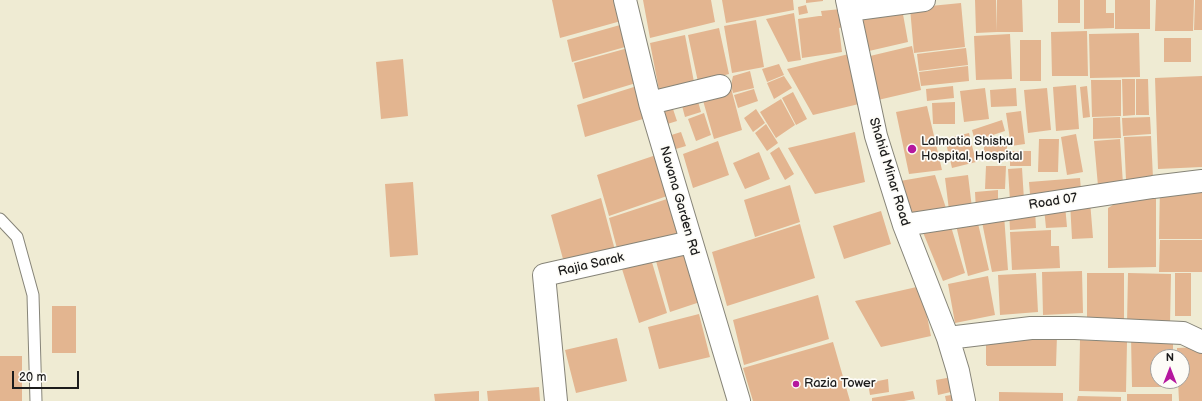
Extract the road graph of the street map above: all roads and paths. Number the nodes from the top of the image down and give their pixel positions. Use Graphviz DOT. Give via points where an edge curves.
graph roads {
  1 [pos="625,0"];
  2 [pos="924,0"];
  3 [pos="848,5"];
  4 [pos="720,86"];
  5 [pos="650,103"];
  6 [pos="1202,181"];
  7 [pos="0,219"];
  8 [pos="904,226"];
  9 [pos="691,242"];
  10 [pos="948,338"];
  11 [pos="1202,342"];
  12 [pos="36,401"];
  13 [pos="556,401"];
  14 [pos="739,401"];
  15 [pos="964,401"];
  1 -- 5 [label="street, Navana Garden Rd"];
  2 -- 3 [label="street"];
  3 -- 8 [label="street, Shahid Minar Road" via="876,136"];
  4 -- 5 [label="street"];
  5 -- 9 [label="street, Navana Garden Rd"];
  6 -- 8 [label="street, Road 07"];
  7 -- 12 [label="lane" via="16,237 33,295"];
  8 -- 10 [label="street, Shahid Minar Road"];
  9 -- 13 [label="street, Rajia Sarak" via="544,275"];
  9 -- 14 [label="street, Navana Garden Rd"];
  10 -- 11 [label="street" via="1031,328 1075,328 1183,333"];
  10 -- 15 [label="street, Shahid Minar Road"];
}
